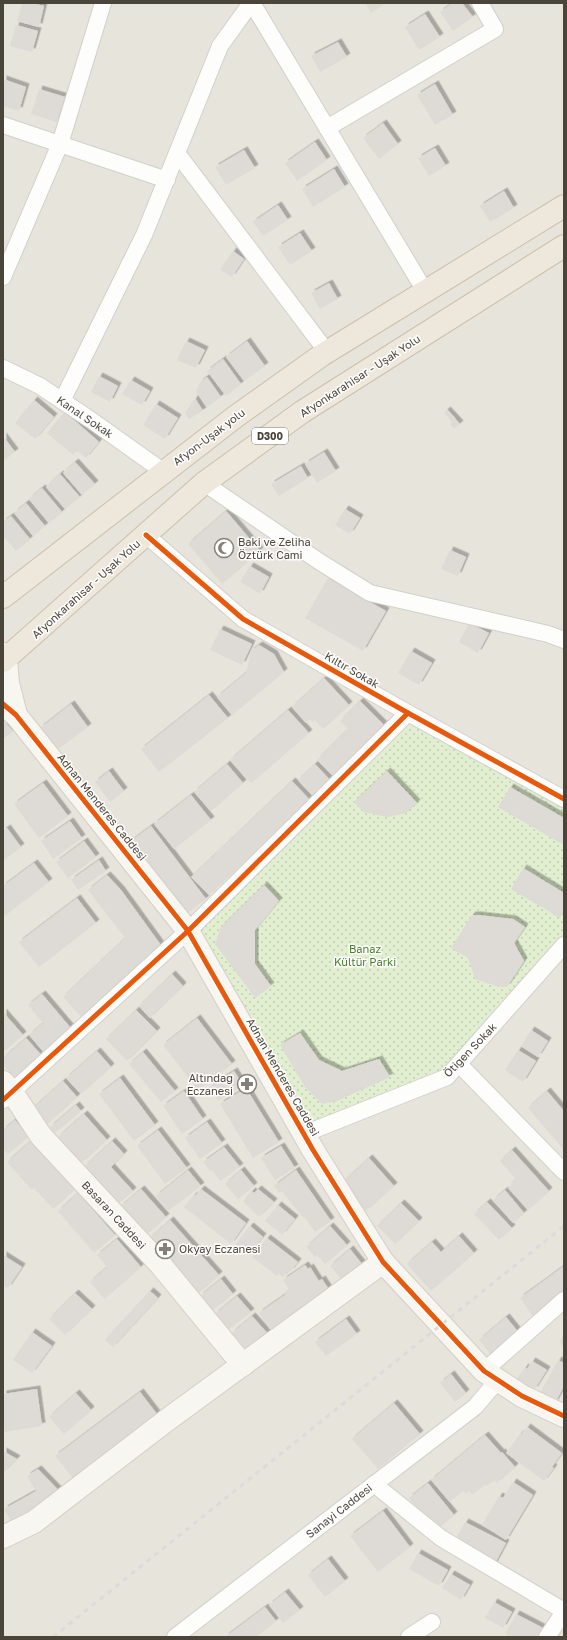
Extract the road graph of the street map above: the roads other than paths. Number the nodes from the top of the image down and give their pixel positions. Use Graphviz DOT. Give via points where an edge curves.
graph roads {
  1 [pos="103,3"];
  2 [pos="252,3"];
  3 [pos="480,3"];
  4 [pos="3,125"];
  5 [pos="328,128"];
  6 [pos="60,144"];
  7 [pos="177,153"];
  8 [pos="167,180"];
  9 [pos="564,206"];
  10 [pos="564,246"];
  11 [pos="3,277"];
  12 [pos="425,291"];
  13 [pos="327,352"];
  14 [pos="3,368"];
  15 [pos="62,401"];
  16 [pos="164,472"];
  17 [pos="204,484"];
  18 [pos="146,535"];
  19 [pos="3,597"];
  20 [pos="564,640"];
  21 [pos="4,658"];
  22 [pos="9,709"];
  23 [pos="408,713"];
  24 [pos="564,799"];
  25 [pos="188,931"];
  26 [pos="564,945"];
  27 [pos="459,1064"];
  28 [pos="6,1092"];
  29 [pos="304,1134"];
  30 [pos="564,1172"];
  31 [pos="383,1262"];
  32 [pos="564,1300"];
  33 [pos="243,1364"];
  34 [pos="491,1375"];
  35 [pos="564,1416"];
  36 [pos="374,1484"];
  37 [pos="3,1538"];
  38 [pos="564,1612"];
  39 [pos="432,1622"];
  40 [pos="176,1637"];
  41 [pos="409,1637"];
  42 [pos="547,1637"];
  1 -- 6 [label="street"];
  2 -- 5 [label="street"];
  2 -- 7 [label="street" via="220,46"];
  3 -- 5 [label="street" via="495,29"];
  4 -- 6 [label="street"];
  5 -- 12 [label="street"];
  6 -- 8 [label="street"];
  6 -- 11 [label="street"];
  7 -- 8 [label="street"];
  7 -- 13 [label="street"];
  8 -- 15 [label="street" via="144,235"];
  9 -- 12 [label="highway"];
  10 -- 17 [label="highway, Afyonkarahisar - Uşak Yolu / D300" via="302,412"];
  12 -- 13 [label="highway, Afyon-Uşak yolu"];
  13 -- 16 [label="highway, Afyon-Uşak yolu"];
  14 -- 15 [label="street, Kanal Sokak" via="40,386"];
  15 -- 16 [label="street, Kanal Sokak"];
  16 -- 19 [label="highway, Afyon-Uşak yolu"];
  17 -- 18 [label="highway, Afyonkarahisar - Uşak Yolu / D300"];
  17 -- 20 [label="street" via="370,593 548,634"];
  18 -- 21 [label="highway, Afyonkarahisar - Uşak Yolu / D300"];
  18 -- 23 [label="street, Kıltır Sokak" via="243,619"];
  21 -- 22 [label="street"];
  22 -- 25 [label="street, Adnan Menderes Caddesi"];
  23 -- 24 [label="street, Kıltır Sokak"];
  23 -- 25 [label="street"];
  25 -- 28 [label="street"];
  25 -- 29 [label="street, Adnan Menderes Caddesi"];
  26 -- 27 [label="street, Ötigen Sokak"];
  27 -- 29 [label="street, Ötigen Sokak" via="447,1077"];
  27 -- 30 [label="street"];
  28 -- 33 [label="street, Basaran Caddesi" via="41,1136 160,1264"];
  29 -- 31 [label="street, Adnan Menderes Caddesi"];
  31 -- 33 [label="street"];
  31 -- 34 [label="street, Adnan Menderes Caddesi"];
  32 -- 34 [label="street, Sanayi Caddesi"];
  33 -- 37 [label="street" via="34,1522"];
  34 -- 35 [label="street, Adnan Menderes Caddesi" via="522,1396"];
  34 -- 36 [label="street, Sanayi Caddesi" via="475,1407"];
  36 -- 38 [label="street" via="441,1538"];
  36 -- 40 [label="street, Sanayi Caddesi"];
  38 -- 42 [label="street"];
  39 -- 41 [label="street"];
}
